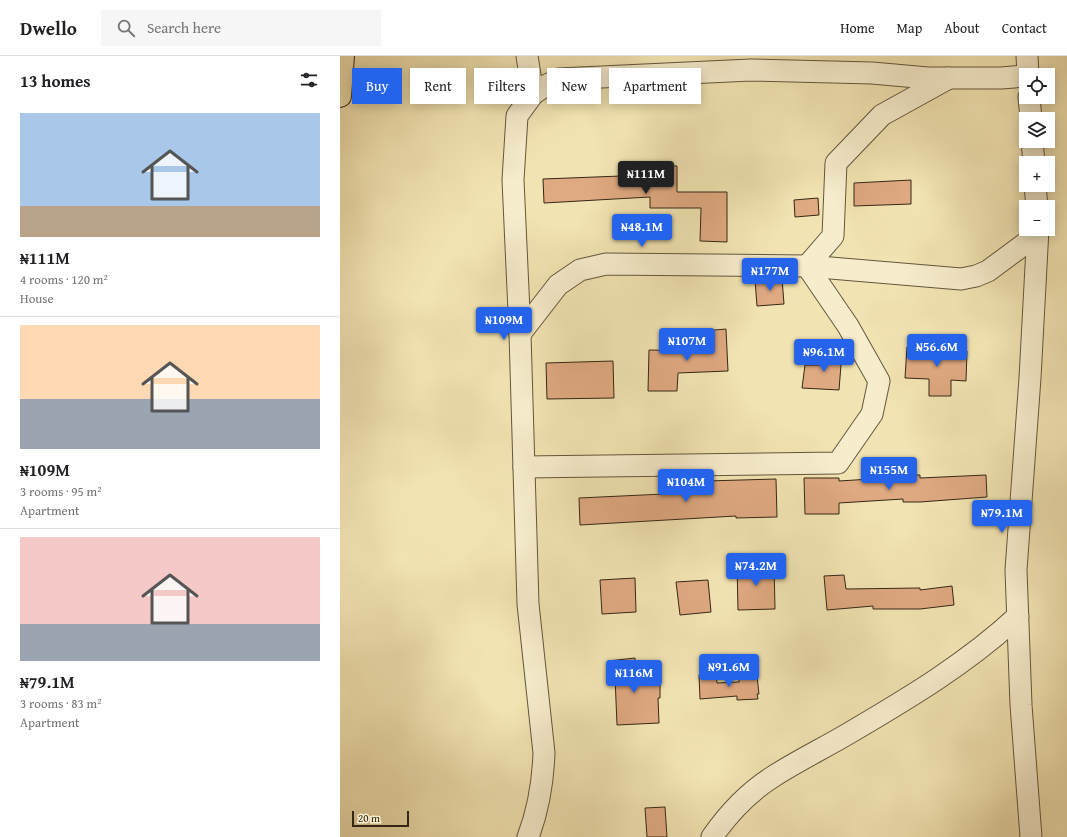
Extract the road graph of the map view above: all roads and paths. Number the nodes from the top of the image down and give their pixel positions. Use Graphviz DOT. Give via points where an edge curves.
graph roads {
  1 [pos="343,56"];
  2 [pos="528,56"];
  3 [pos="1027,56"];
  4 [pos="530,68"];
  5 [pos="1027,68"];
  6 [pos="1019,76"];
  7 [pos="949,78"];
  8 [pos="539,90"];
  9 [pos="340,96"];
  10 [pos="526,104"];
  11 [pos="1032,236"];
  12 [pos="1038,236"];
  13 [pos="807,266"];
  14 [pos="520,334"];
  15 [pos="524,467"];
  16 [pos="1018,616"];
  17 [pos="528,837"];
  18 [pos="712,837"];
  19 [pos="1032,837"];
  1 -- 9 [label="highway"];
  2 -- 4 [label="street"];
  3 -- 5 [label="street"];
  6 -- 7 [label="street"];
  7 -- 8 [label="street" via="751,70 559,79"];
  7 -- 13 [label="street" via="882,115 836,163 833,236"];
  10 -- 14 [label="street" via="517,116 513,180"];
  11 -- 13 [label="street" via="988,271 961,279"];
  12 -- 16 [label="street" via="1017,556"];
  13 -- 14 [label="street" via="606,264 580,270 558,285"];
  13 -- 15 [label="street" via="848,326 879,381 872,414 838,463"];
  14 -- 15 [label="street"];
  15 -- 17 [label="street" via="528,604 544,753 541,790"];
  16 -- 18 [label="street" via="928,685 774,776 745,799"];
  16 -- 19 [label="street" via="1021,705"];
}
